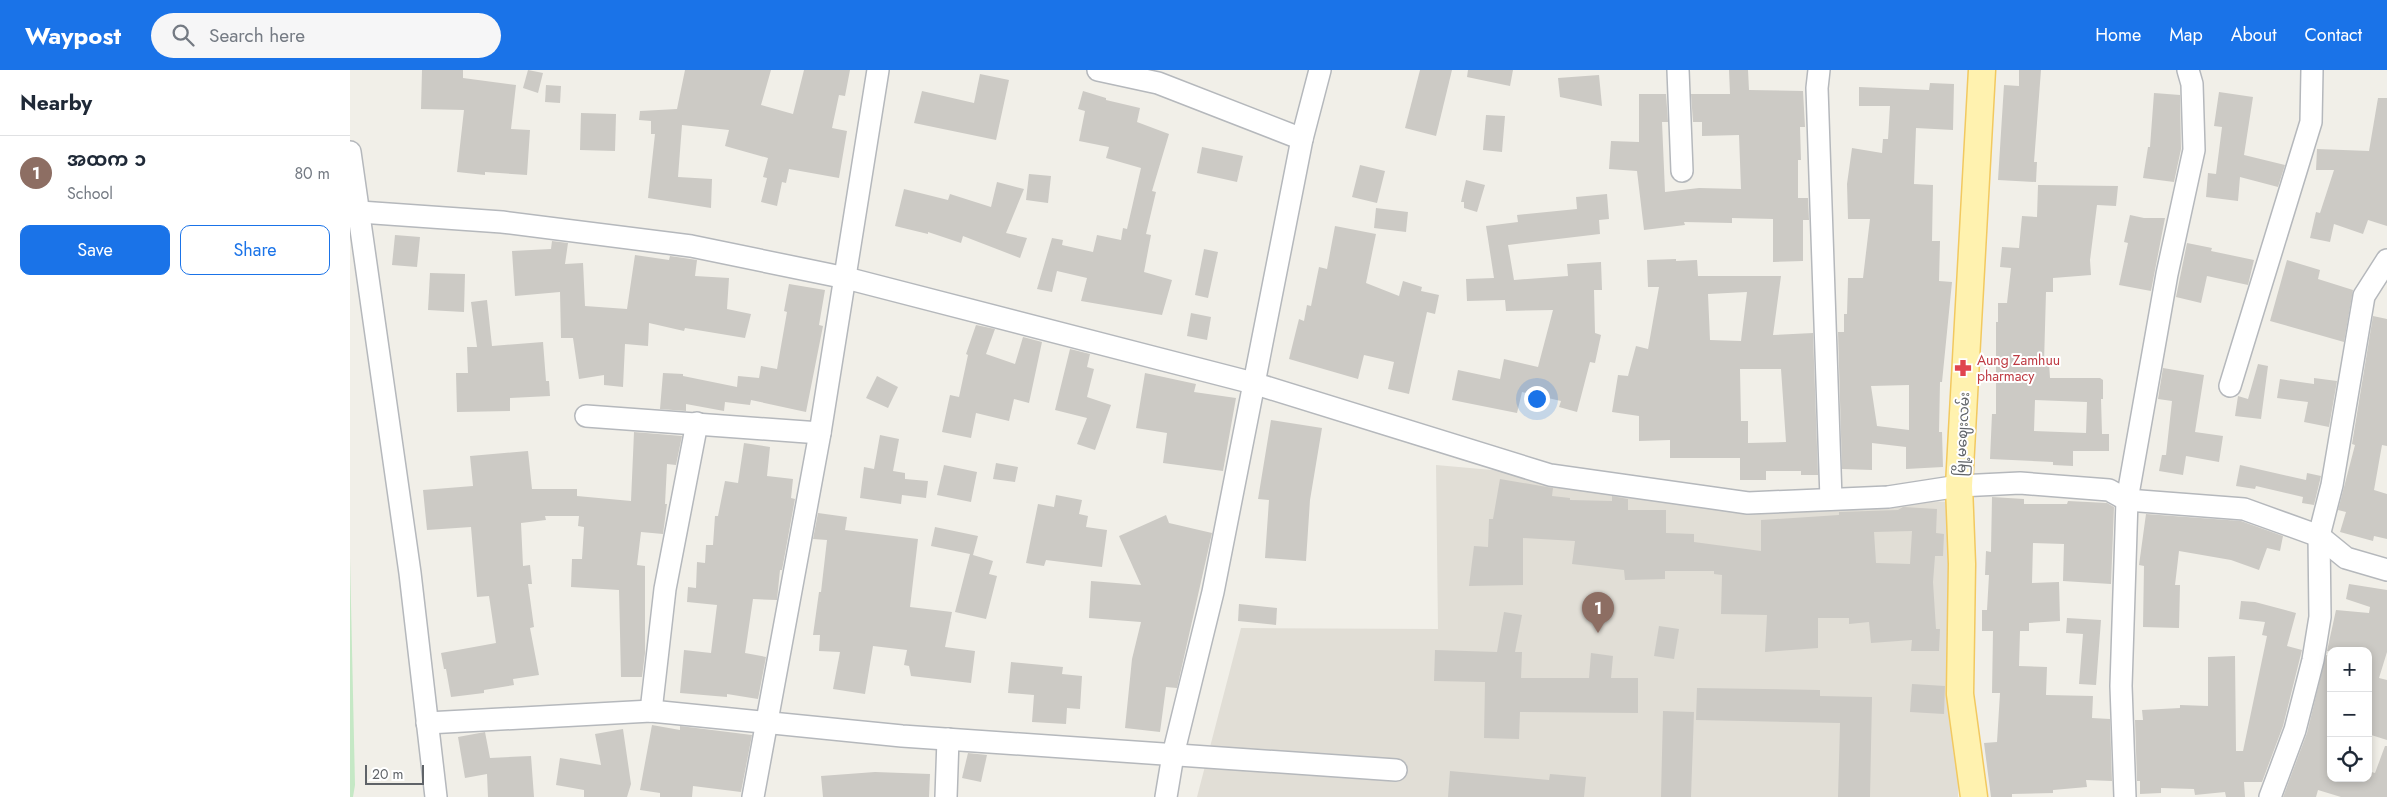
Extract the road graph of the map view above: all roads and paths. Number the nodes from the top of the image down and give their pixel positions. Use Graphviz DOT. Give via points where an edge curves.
graph roads {
  1 [pos="878,70"];
  2 [pos="1098,70"];
  3 [pos="1320,70"];
  4 [pos="1678,70"];
  5 [pos="1819,70"];
  6 [pos="1982,70"];
  7 [pos="2188,70"];
  8 [pos="2312,70"];
  9 [pos="1302,139"];
  10 [pos="351,162"];
  11 [pos="1682,171"];
  12 [pos="355,213"];
  13 [pos="2387,260"];
  14 [pos="846,278"];
  15 [pos="1253,382"];
  16 [pos="2230,386"];
  17 [pos="586,416"];
  18 [pos="697,423"];
  19 [pos="820,432"];
  20 [pos="1959,486"];
  21 [pos="1831,499"];
  22 [pos="2127,500"];
  23 [pos="2319,536"];
  24 [pos="2387,570"];
  25 [pos="651,711"];
  26 [pos="768,721"];
  27 [pos="427,723"];
  28 [pos="948,739"];
  29 [pos="1173,755"];
  30 [pos="1396,770"];
  31 [pos="436,797"];
  32 [pos="753,797"];
  33 [pos="946,797"];
  34 [pos="1166,797"];
  35 [pos="1974,797"];
  36 [pos="2125,797"];
  37 [pos="2270,797"];
  1 -- 14 [label="street"];
  2 -- 9 [label="street" via="1158,82"];
  3 -- 9 [label="street"];
  4 -- 11 [label="street"];
  5 -- 21 [label="street"];
  6 -- 20 [label="main road, မြို့မဈေးလမ်း"];
  7 -- 22 [label="street" via="2192,84 2194,150 2167,274"];
  8 -- 16 [label="street" via="2311,122"];
  9 -- 15 [label="street"];
  10 -- 12 [label="street"];
  12 -- 14 [label="street" via="502,222 691,246"];
  12 -- 27 [label="street" via="408,563"];
  13 -- 23 [label="street" via="2364,296 2332,485"];
  14 -- 15 [label="street"];
  14 -- 19 [label="street"];
  15 -- 21 [label="street" via="1550,475 1748,503"];
  15 -- 29 [label="street" via="1213,592"];
  17 -- 18 [label="street"];
  18 -- 19 [label="street"];
  18 -- 25 [label="street" via="665,589"];
  19 -- 26 [label="street"];
  20 -- 21 [label="street" via="1888,497"];
  20 -- 22 [label="street" via="2020,483 2099,489 2109,490"];
  20 -- 35 [label="main road, မြို့မဈေးလမ်း" via="1962,564 1960,694"];
  22 -- 23 [label="street" via="2244,509"];
  22 -- 36 [label="street" via="2121,686"];
  23 -- 24 [label="street" via="2346,558"];
  23 -- 37 [label="street" via="2320,617 2313,660 2295,730"];
  25 -- 26 [label="street"];
  25 -- 27 [label="street"];
  26 -- 28 [label="street"];
  26 -- 32 [label="street"];
  27 -- 31 [label="street"];
  28 -- 29 [label="street"];
  28 -- 33 [label="street"];
  29 -- 30 [label="street"];
  29 -- 34 [label="street"];
}
